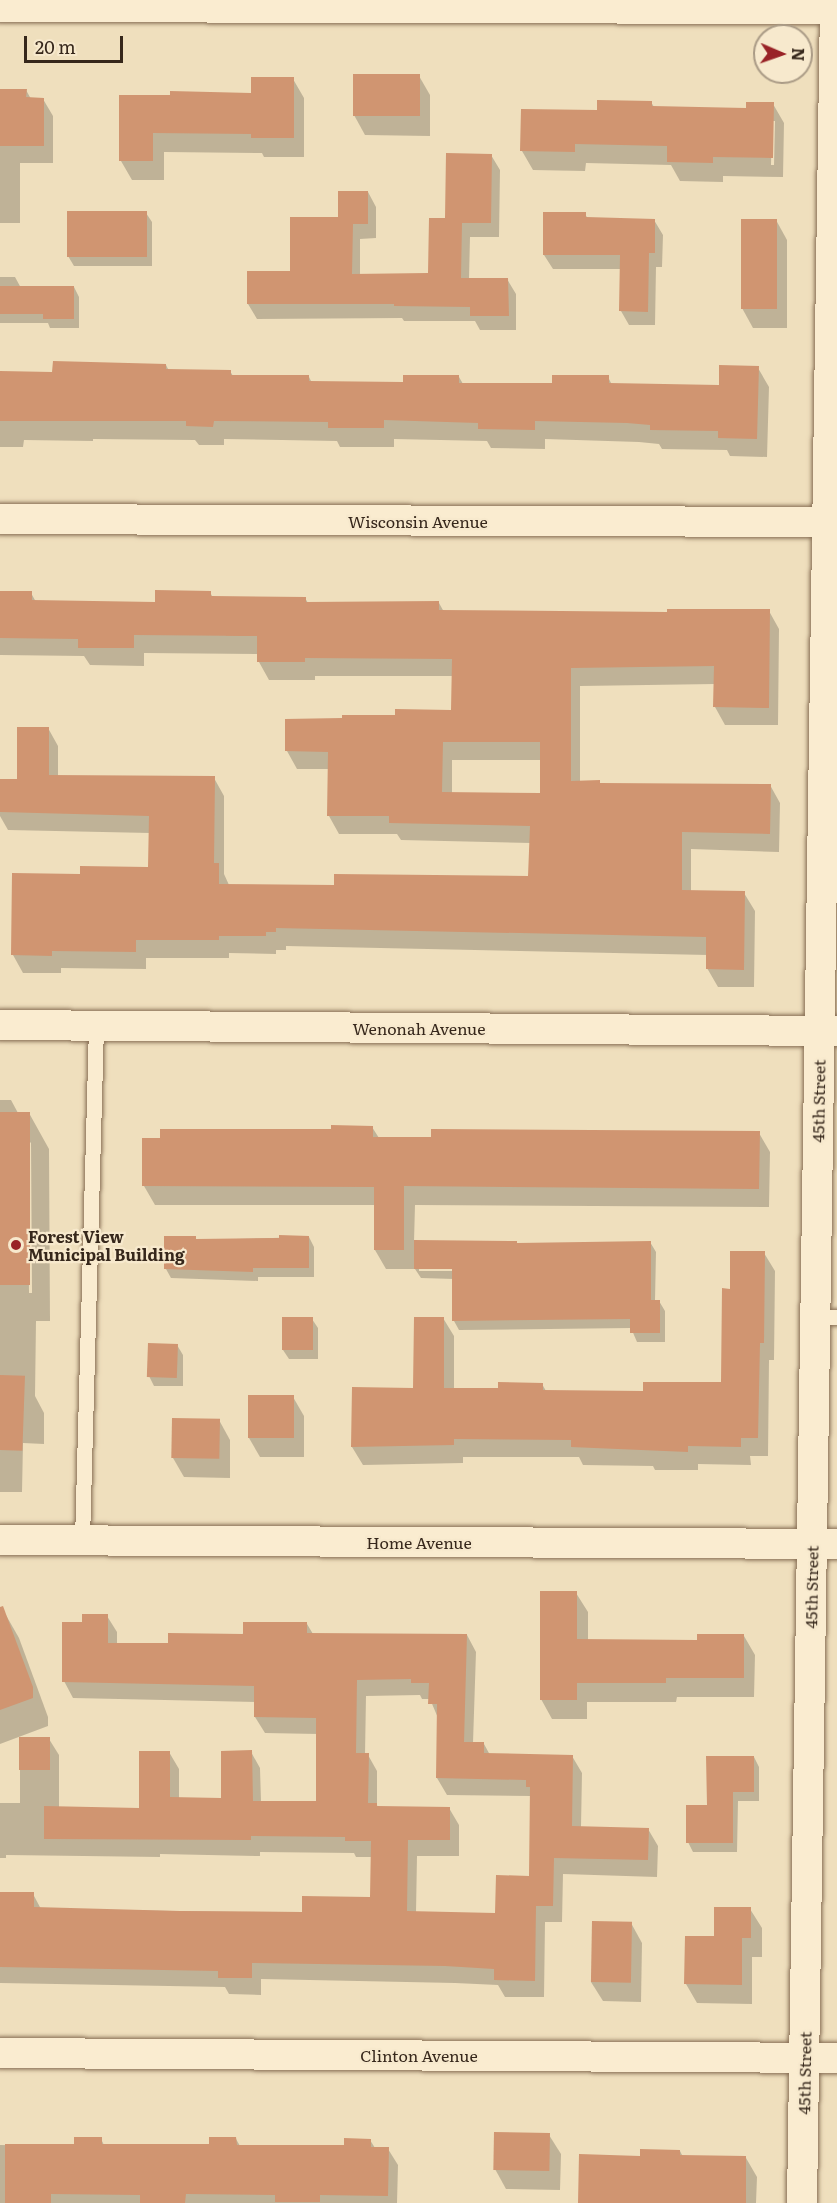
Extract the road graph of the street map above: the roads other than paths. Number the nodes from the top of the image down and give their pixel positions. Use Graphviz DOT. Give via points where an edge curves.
graph roads {
  1 [pos="835,6"];
  2 [pos="0,7"];
  3 [pos="0,519"];
  4 [pos="832,522"];
  5 [pos="0,1025"];
  6 [pos="96,1026"];
  7 [pos="828,1031"];
  8 [pos="826,1317"];
  9 [pos="0,1540"];
  10 [pos="81,1540"];
  11 [pos="825,1544"];
  12 [pos="0,2053"];
  13 [pos="805,2058"];
  14 [pos="837,2058"];
  15 [pos="802,2203"];
  1 -- 2 [label="street"];
  1 -- 4 [label="street, 45th Street"];
  3 -- 4 [label="street, Wisconsin Avenue"];
  4 -- 7 [label="street, 45th Street"];
  5 -- 6 [label="street, Wenonah Avenue"];
  6 -- 7 [label="street, Wenonah Avenue"];
  6 -- 10 [label="lane"];
  7 -- 8 [label="street, 45th Street"];
  8 -- 11 [label="street, 45th Street"];
  9 -- 10 [label="street, Home Avenue"];
  10 -- 11 [label="street, Home Avenue"];
  11 -- 13 [label="street, 45th Street"];
  12 -- 13 [label="street, Clinton Avenue"];
  13 -- 14 [label="street, Clinton Avenue"];
  13 -- 15 [label="street, 45th Street"];
}
